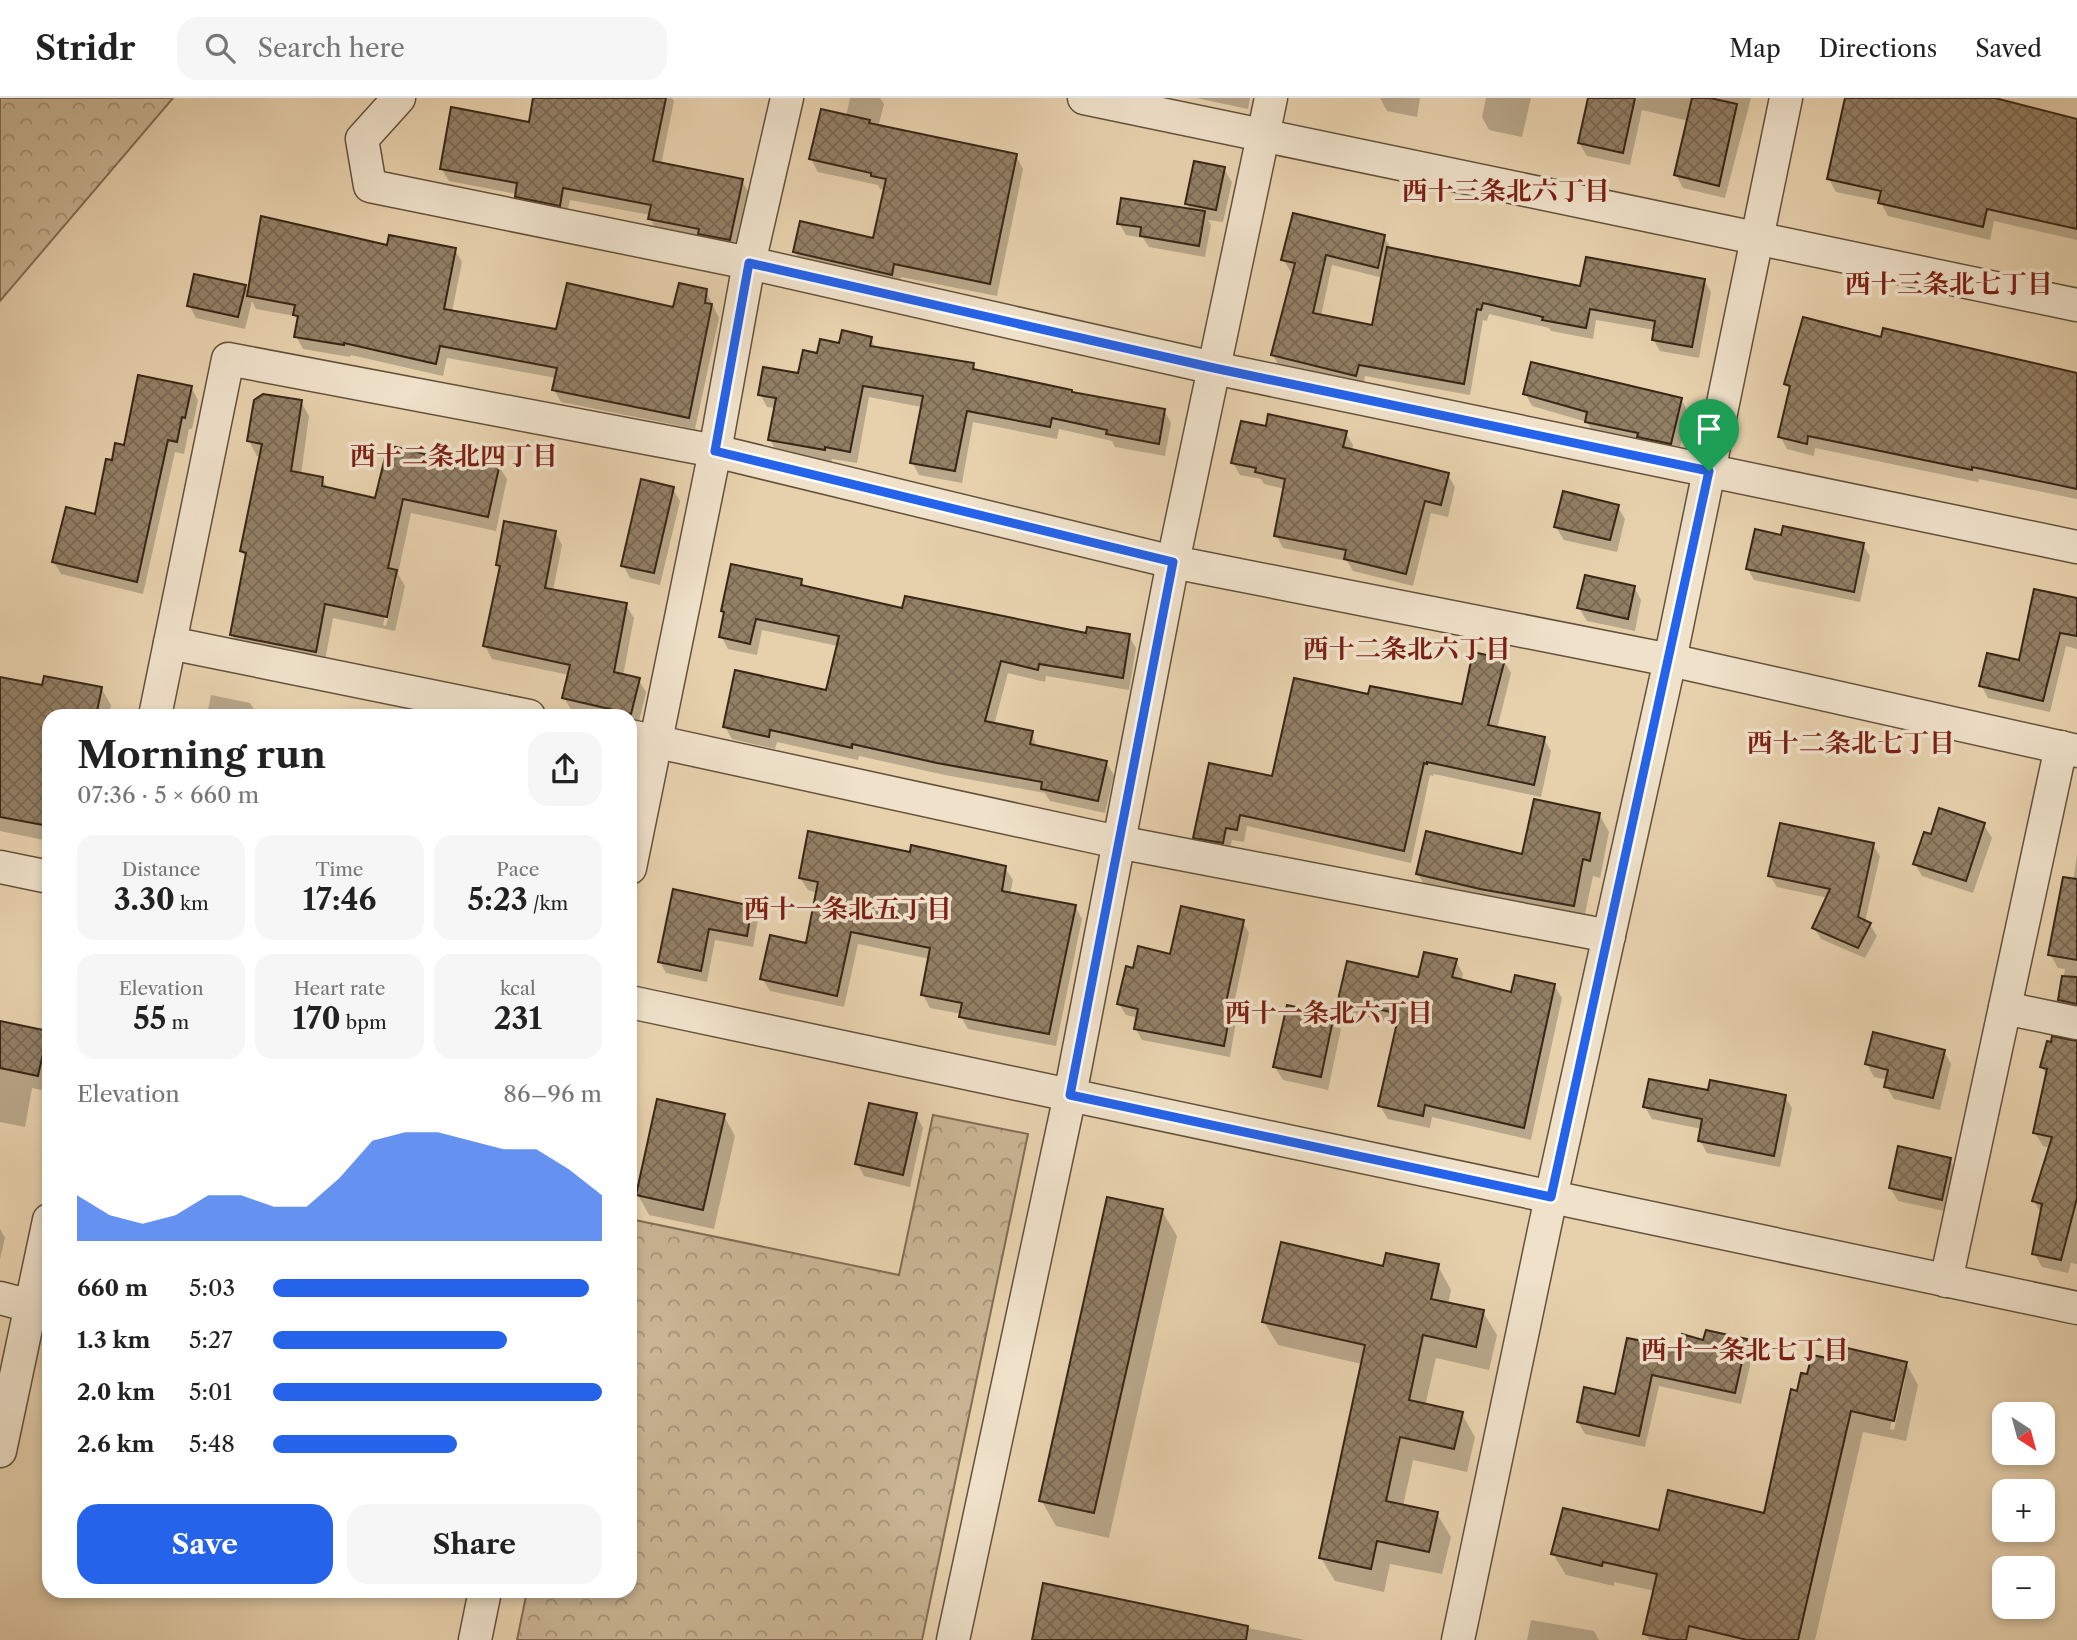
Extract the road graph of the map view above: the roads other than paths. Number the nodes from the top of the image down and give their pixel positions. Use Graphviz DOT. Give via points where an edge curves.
graph roads {
  1 [pos="399,98"];
  2 [pos="787,98"];
  3 [pos="1084,98"];
  4 [pos="1270,98"];
  5 [pos="1786,98"];
  6 [pos="1262,136"];
  7 [pos="1757,240"];
  8 [pos="749,263"];
  9 [pos="2077,306"];
  10 [pos="1214,368"];
  11 [pos="715,451"];
  12 [pos="1709,471"];
  13 [pos="2077,547"];
  14 [pos="1173,562"];
  15 [pos="170,643"];
  16 [pos="1670,660"];
  17 [pos="156,709"];
  18 [pos="495,709"];
  19 [pos="643,739"];
  20 [pos="2069,749"];
  21 [pos="637,799"];
  22 [pos="1118,842"];
  23 [pos="0,867"];
  24 [pos="42,876"];
  25 [pos="1609,936"];
  26 [pos="637,1003"];
  27 [pos="2005,1008"];
  28 [pos="2077,1023"];
  29 [pos="1070,1095"];
  30 [pos="1551,1197"];
  31 [pos="42,1237"];
  32 [pos="1946,1281"];
  33 [pos="15,1302"];
  34 [pos="2077,1308"];
  35 [pos="0,1451"];
  36 [pos="484,1598"];
  37 [pos="475,1640"];
  38 [pos="953,1640"];
  39 [pos="1458,1640"];
  1 -- 8 [label="street" via="362,139 370,186"];
  2 -- 8 [label="street"];
  3 -- 6 [label="street"];
  4 -- 6 [label="street"];
  5 -- 7 [label="street"];
  6 -- 7 [label="street"];
  6 -- 10 [label="street"];
  7 -- 9 [label="street"];
  7 -- 12 [label="street"];
  8 -- 10 [label="street"];
  8 -- 11 [label="street"];
  10 -- 12 [label="street"];
  10 -- 14 [label="street"];
  11 -- 14 [label="street"];
  11 -- 15 [label="street" via="228,359"];
  11 -- 19 [label="street"];
  12 -- 13 [label="street"];
  12 -- 16 [label="street"];
  14 -- 16 [label="street"];
  14 -- 22 [label="street"];
  15 -- 17 [label="street"];
  15 -- 18 [label="street"];
  16 -- 20 [label="street"];
  16 -- 25 [label="street"];
  19 -- 21 [label="street"];
  19 -- 22 [label="street"];
  20 -- 27 [label="street"];
  22 -- 25 [label="street"];
  22 -- 29 [label="street"];
  23 -- 24 [label="street"];
  25 -- 30 [label="street"];
  26 -- 29 [label="street"];
  27 -- 28 [label="street"];
  27 -- 32 [label="street"];
  29 -- 30 [label="street"];
  29 -- 38 [label="street"];
  30 -- 32 [label="street"];
  30 -- 39 [label="street"];
  31 -- 33 [label="street"];
  32 -- 34 [label="street"];
  33 -- 35 [label="street"];
  36 -- 37 [label="street"];
}
